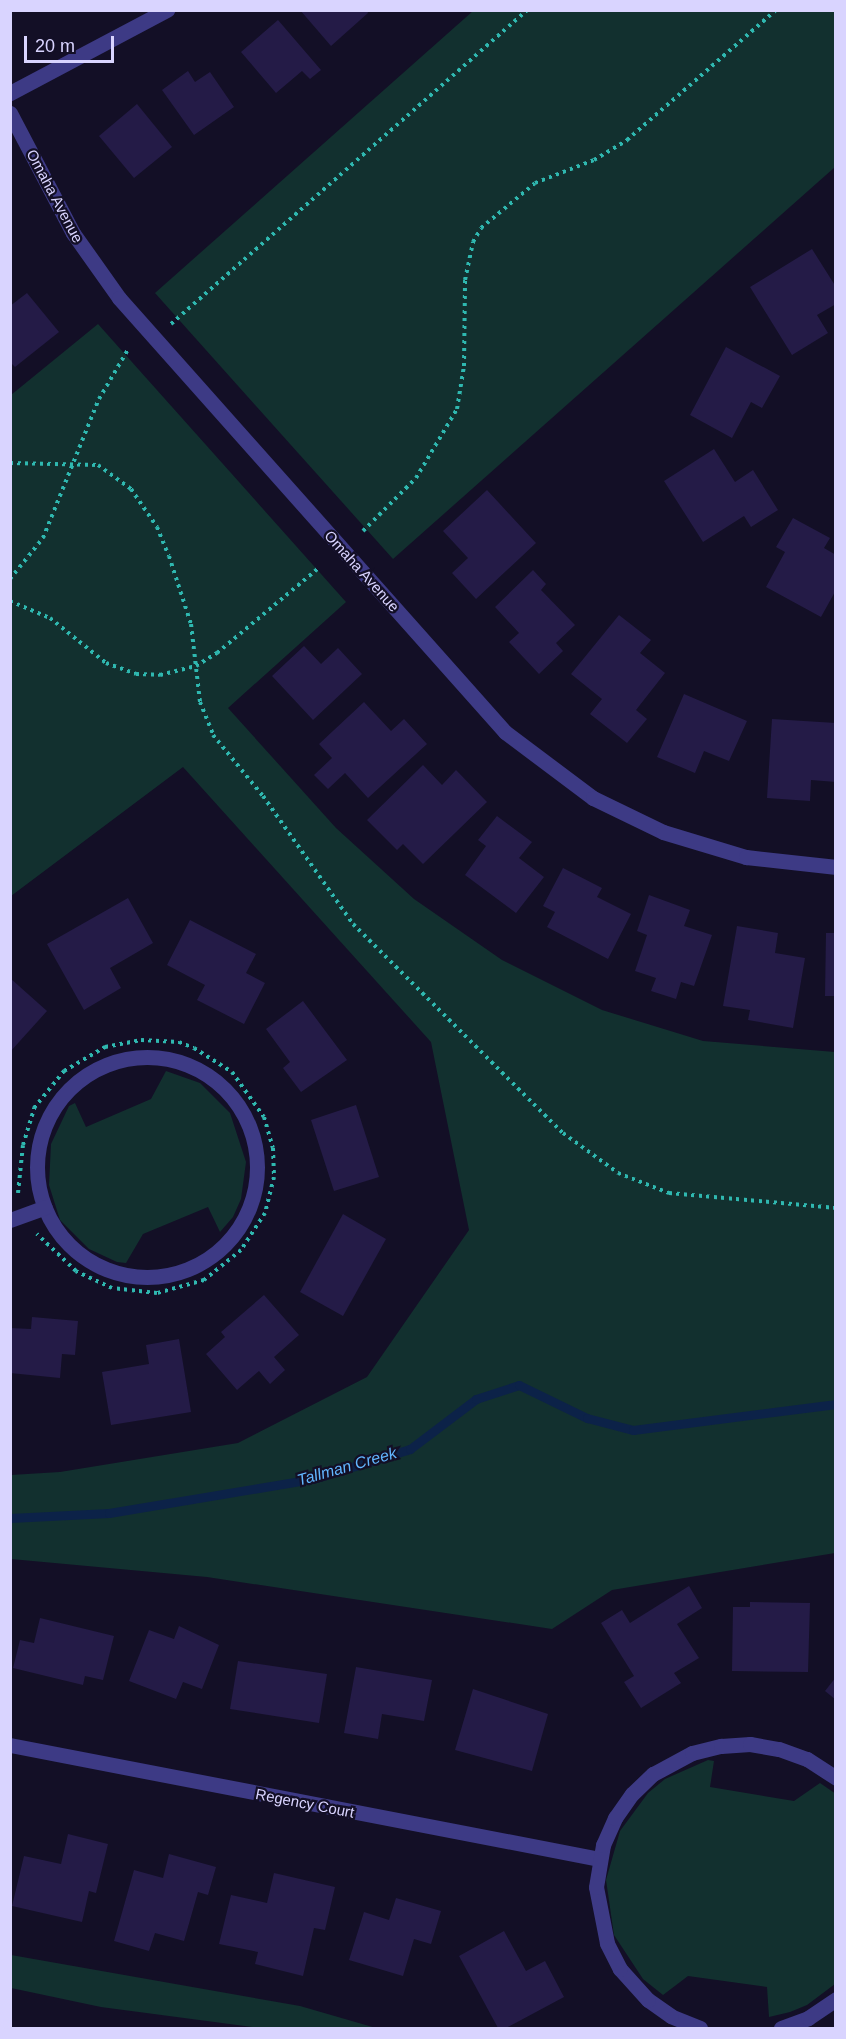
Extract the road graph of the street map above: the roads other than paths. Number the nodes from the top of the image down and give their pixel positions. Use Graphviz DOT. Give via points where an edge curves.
graph roads {
  1 [pos="167,10"];
  2 [pos="10,93"];
  3 [pos="10,113"];
  4 [pos="836,867"];
  5 [pos="45,1207"];
  6 [pos="10,1220"];
  7 [pos="10,1745"];
  8 [pos="836,1778"];
  9 [pos="600,1859"];
  10 [pos="836,1999"];
  11 [pos="700,2028"];
  12 [pos="781,2028"];
  1 -- 2 [label="street"];
  3 -- 4 [label="street, Omaha Avenue" via="84,251 154,342 491,717 559,775 625,815 705,847 773,861"];
  5 -- 5 [label="street" via="76,1251 108,1269 143,1276 180,1272 226,1244 246,1214 257,1179 255,1142 249,1125 230,1094 195,1068 151,1057 116,1062 76,1084 49,1119 38,1154"];
  5 -- 6 [label="street"];
  7 -- 9 [label="street, Regency Court"];
  8 -- 9 [label="street" via="807,1759 765,1746 735,1744 692,1753 654,1774 632,1794 615,1818"];
  9 -- 11 [label="street" via="596,1887 599,1916 620,1969 653,2004"];
  10 -- 12 [label="street" via="808,2018"];
}
